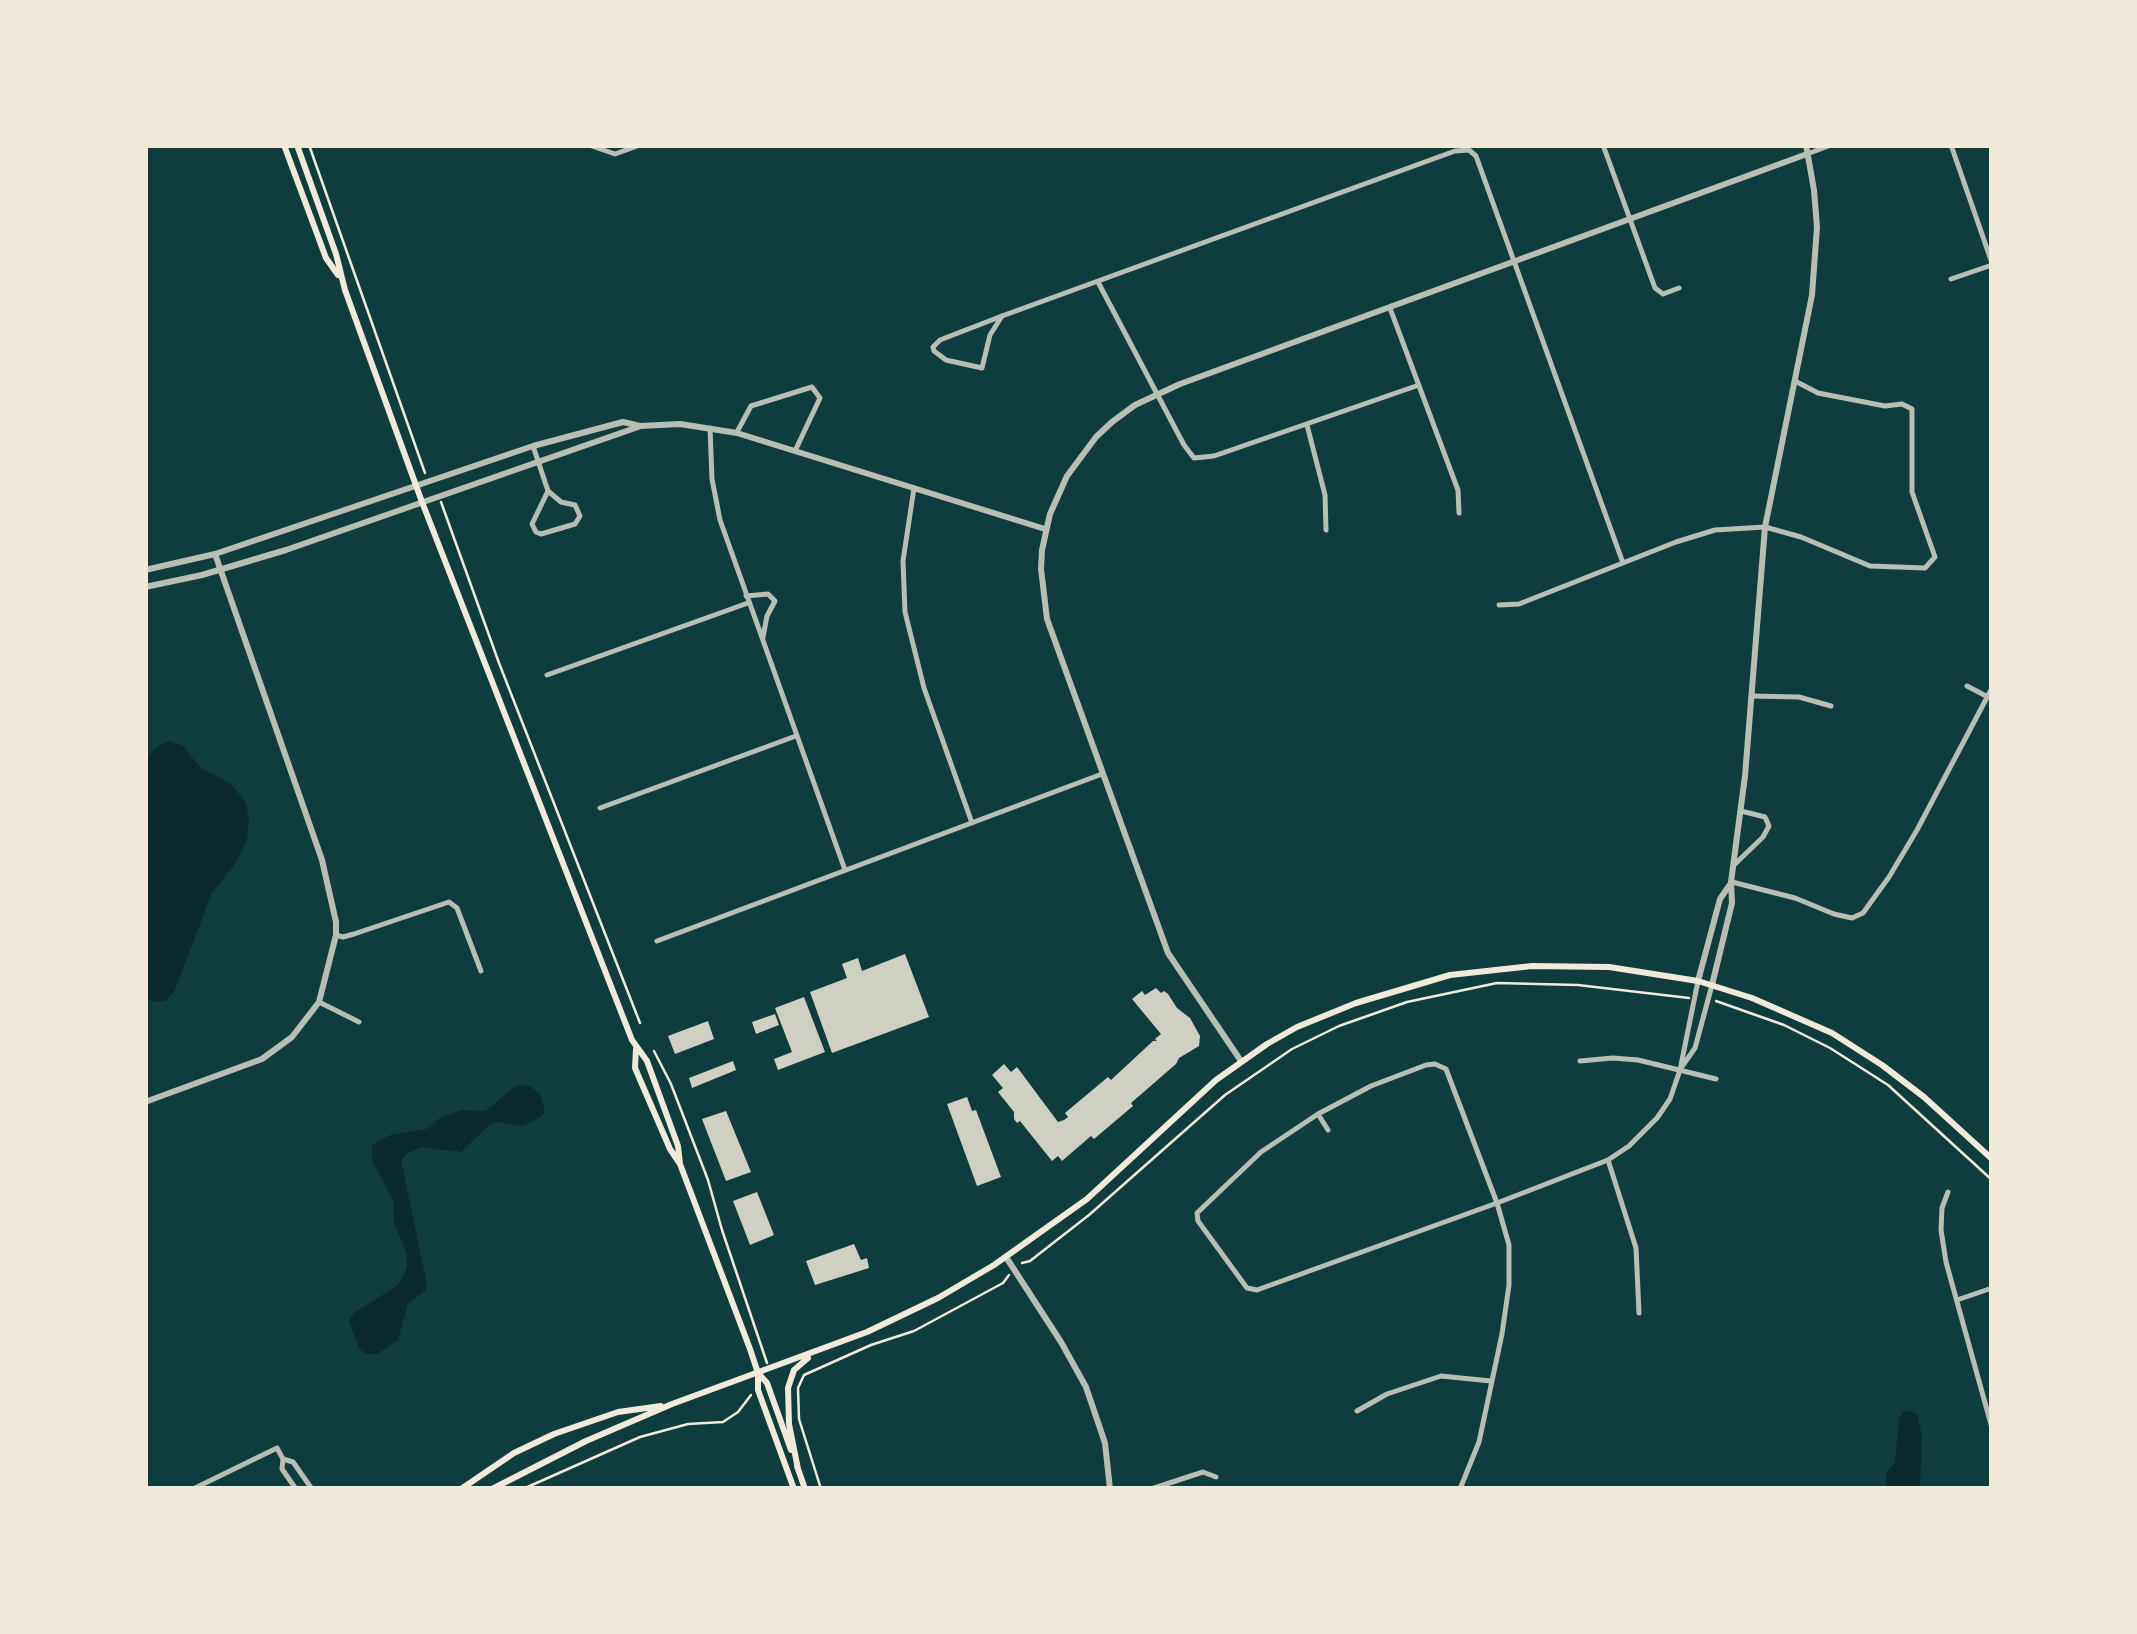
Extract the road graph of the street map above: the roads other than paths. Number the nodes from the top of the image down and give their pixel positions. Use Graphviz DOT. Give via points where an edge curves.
graph roads {
  1 [pos="284,145"];
  2 [pos="297,145"];
  3 [pos="640,145"];
  4 [pos="1603,145"];
  5 [pos="1832,145"];
  6 [pos="1950,145"];
  7 [pos="590,147"];
  8 [pos="1806,149"];
  9 [pos="1629,218"];
  10 [pos="1514,260"];
  11 [pos="1992,264"];
  12 [pos="1951,279"];
  13 [pos="342,280"];
  14 [pos="1098,282"];
  15 [pos="1679,288"];
  16 [pos="1390,305"];
  17 [pos="1002,316"];
  18 [pos="1795,381"];
  19 [pos="1419,385"];
  20 [pos="1158,394"];
  21 [pos="1307,425"];
  22 [pos="640,426"];
  23 [pos="710,428"];
  24 [pos="737,433"];
  25 [pos="533,446"];
  26 [pos="795,451"];
  27 [pos="538,461"];
  28 [pos="416,486"];
  29 [pos="914,488"];
  30 [pos="548,491"];
  31 [pos="422,502"];
  32 [pos="1459,513"];
  33 [pos="1764,527"];
  34 [pos="1046,529"];
  35 [pos="1326,530"];
  36 [pos="215,554"];
  37 [pos="1624,562"];
  38 [pos="145,570"];
  39 [pos="220,570"];
  40 [pos="145,586"];
  41 [pos="747,599"];
  42 [pos="1499,606"];
  43 [pos="762,642"];
  44 [pos="547,675"];
  45 [pos="1966,686"];
  46 [pos="1992,688"];
  47 [pos="1751,696"];
  48 [pos="1988,697"];
  49 [pos="1832,706"];
  50 [pos="796,736"];
  51 [pos="1102,774"];
  52 [pos="600,808"];
  53 [pos="1742,811"];
  54 [pos="972,823"];
  55 [pos="1734,865"];
  56 [pos="845,870"];
  57 [pos="1731,882"];
  58 [pos="336,935"];
  59 [pos="657,941"];
  60 [pos="481,972"];
  61 [pos="1698,981"];
  62 [pos="1712,985"];
  63 [pos="318,1002"];
  64 [pos="359,1022"];
  65 [pos="636,1049"];
  66 [pos="1241,1061"];
  67 [pos="1580,1061"];
  68 [pos="1680,1070"];
  69 [pos="1716,1080"];
  70 [pos="145,1102"];
  71 [pos="1318,1114"];
  72 [pos="1328,1130"];
  73 [pos="1992,1159"];
  74 [pos="1608,1160"];
  75 [pos="680,1164"];
  76 [pos="1948,1192"];
  77 [pos="1497,1203"];
  78 [pos="1006,1257"];
  79 [pos="1992,1288"];
  80 [pos="1957,1300"];
  81 [pos="1639,1313"];
  82 [pos="817,1351"];
  83 [pos="758,1373"];
  84 [pos="1490,1381"];
  85 [pos="672,1404"];
  86 [pos="1357,1412"];
  87 [pos="1991,1421"];
  88 [pos="1992,1428"];
  89 [pos="283,1459"];
  90 [pos="798,1469"];
  91 [pos="1216,1477"];
  92 [pos="193,1489"];
  93 [pos="296,1489"];
  94 [pos="312,1489"];
  95 [pos="462,1489"];
  96 [pos="492,1489"];
  97 [pos="794,1489"];
  98 [pos="805,1489"];
  99 [pos="1110,1489"];
  100 [pos="1152,1489"];
  101 [pos="1460,1489"];
  1 -- 13 [label="main road" via="326,258"];
  2 -- 13 [label="main road"];
  3 -- 7 [label="street" via="616,154"];
  4 -- 9 [label="street"];
  5 -- 8 [label="street"];
  6 -- 11 [label="street"];
  8 -- 9 [label="street"];
  8 -- 18 [label="street" via="1816,257"];
  9 -- 10 [label="street"];
  9 -- 15 [label="street" via="1658,292"];
  10 -- 14 [label="street" via="1469,150"];
  10 -- 16 [label="street"];
  10 -- 37 [label="street"];
  11 -- 12 [label="street"];
  13 -- 28 [label="main road"];
  14 -- 17 [label="street"];
  14 -- 20 [label="street"];
  16 -- 19 [label="street"];
  16 -- 20 [label="street"];
  17 -- 17 [label="street" via="936,342 934,352 982,368"];
  18 -- 33 [label="street"];
  18 -- 33 [label="street" via="1834,397 1912,409 1912,492 1934,556 1925,568 1870,566"];
  19 -- 21 [label="street"];
  19 -- 32 [label="street" via="1458,490"];
  20 -- 21 [label="street" via="1194,458"];
  20 -- 34 [label="street" via="1112,422 1087,448 1058,494"];
  21 -- 35 [label="street" via="1325,495"];
  22 -- 23 [label="street"];
  22 -- 25 [label="street" via="624,422"];
  22 -- 27 [label="street"];
  23 -- 24 [label="street"];
  23 -- 41 [label="street" via="714,499"];
  24 -- 26 [label="street"];
  24 -- 26 [label="street" via="751,406 812,387 820,398"];
  25 -- 27 [label="street"];
  25 -- 28 [label="street"];
  26 -- 29 [label="street"];
  27 -- 30 [label="street"];
  27 -- 31 [label="street"];
  28 -- 31 [label="main road"];
  28 -- 36 [label="street"];
  29 -- 34 [label="street"];
  29 -- 54 [label="street" via="904,561 908,625"];
  30 -- 30 [label="street" via="532,524 541,534 575,524 580,516"];
  31 -- 39 [label="street"];
  31 -- 65 [label="main road"];
  33 -- 37 [label="street" via="1714,530"];
  33 -- 47 [label="street"];
  34 -- 51 [label="street" via="1041,569 1047,620"];
  36 -- 38 [label="street"];
  36 -- 39 [label="street"];
  37 -- 42 [label="street" via="1520,604"];
  39 -- 40 [label="street"];
  39 -- 58 [label="street" via="322,860"];
  41 -- 43 [label="street"];
  41 -- 43 [label="street" via="768,594 775,601"];
  41 -- 44 [label="street"];
  43 -- 50 [label="street"];
  45 -- 48 [label="street"];
  46 -- 48 [label="street"];
  47 -- 49 [label="street"];
  47 -- 53 [label="street"];
  48 -- 57 [label="street" via="1890,877 1863,913 1834,914"];
  50 -- 52 [label="street"];
  50 -- 56 [label="street"];
  51 -- 54 [label="street"];
  51 -- 66 [label="street" via="1168,953"];
  53 -- 55 [label="street"];
  53 -- 55 [label="street" via="1765,817 1769,826"];
  54 -- 56 [label="street"];
  55 -- 57 [label="street"];
  56 -- 59 [label="street"];
  57 -- 61 [label="street" via="1720,899"];
  57 -- 62 [label="street"];
  58 -- 60 [label="street" via="454,903"];
  58 -- 63 [label="street"];
  61 -- 62 [label="main road"];
  61 -- 66 [label="main road" via="1560,965 1450,976 1330,1012"];
  61 -- 68 [label="street"];
  62 -- 68 [label="street" via="1694,1048"];
  62 -- 73 [label="main road" via="1832,1033 1911,1086"];
  63 -- 64 [label="street"];
  63 -- 70 [label="street" via="292,1037 262,1059"];
  65 -- 75 [label="main road" via="647,1061"];
  65 -- 75 [label="main road" via="635,1068"];
  66 -- 78 [label="main road" via="1100,1188"];
  67 -- 68 [label="street" via="1613,1058"];
  68 -- 69 [label="street"];
  68 -- 74 [label="street" via="1657,1118"];
  71 -- 72 [label="street"];
  71 -- 77 [label="street" via="1371,1086 1426,1065 1442,1066"];
  71 -- 77 [label="street" via="1261,1152 1197,1213 1246,1288 1257,1290"];
  74 -- 77 [label="street"];
  74 -- 81 [label="street" via="1636,1248"];
  75 -- 83 [label="main road"];
  76 -- 80 [label="street" via="1941,1230"];
  77 -- 84 [label="street" via="1509,1245 1509,1286"];
  78 -- 82 [label="main road" via="938,1298"];
  78 -- 99 [label="street" via="1086,1387"];
  79 -- 80 [label="street"];
  80 -- 87 [label="street"];
  82 -- 83 [label="main road"];
  82 -- 90 [label="main road" via="800,1363 788,1388"];
  83 -- 85 [label="main road"];
  83 -- 90 [label="main road"];
  83 -- 97 [label="main road" via="758,1390"];
  84 -- 86 [label="street" via="1441,1376"];
  84 -- 101 [label="street" via="1479,1442"];
  85 -- 95 [label="main road" via="618,1412 554,1434"];
  85 -- 96 [label="main road"];
  87 -- 88 [label="street"];
  89 -- 92 [label="street" via="277,1448"];
  89 -- 93 [label="street"];
  89 -- 94 [label="street" via="293,1462"];
  90 -- 98 [label="main road"];
  91 -- 100 [label="street" via="1203,1472"];
}
